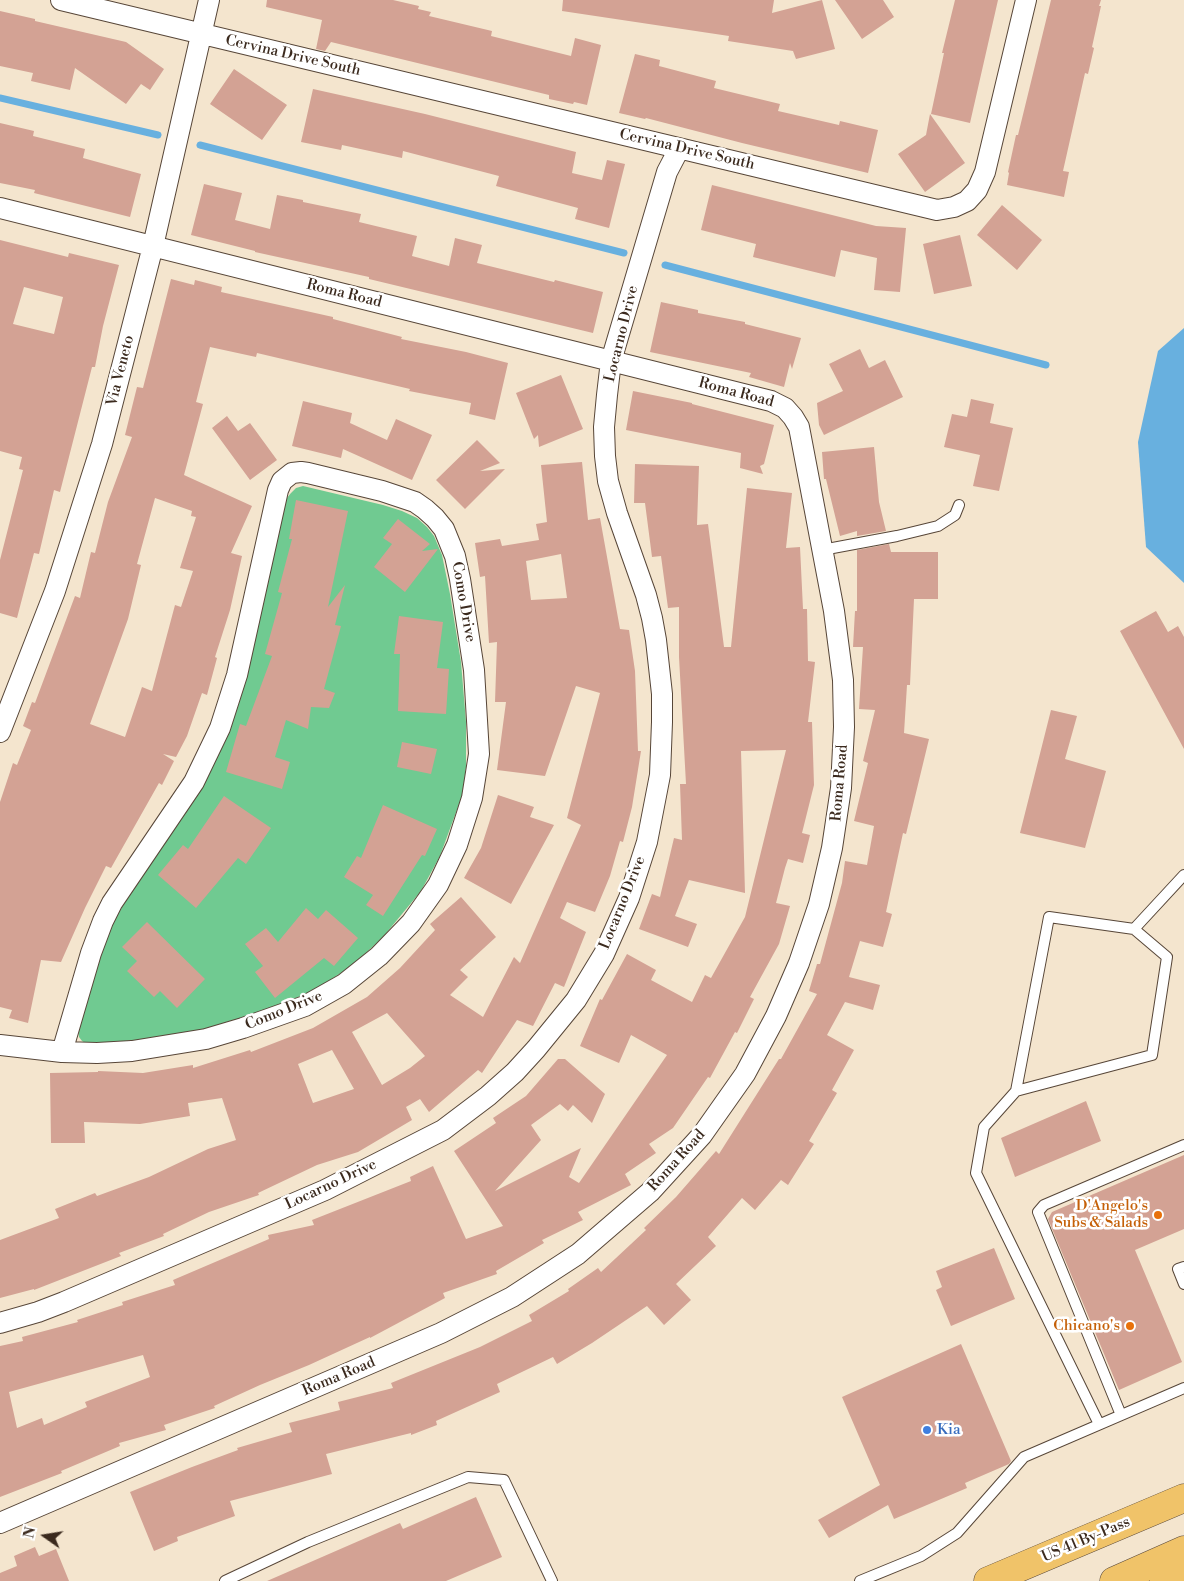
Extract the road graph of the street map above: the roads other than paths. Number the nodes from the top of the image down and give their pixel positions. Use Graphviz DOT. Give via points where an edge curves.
graph roads {
  1 [pos="61,0"];
  2 [pos="209,0"];
  3 [pos="1026,0"];
  4 [pos="200,34"];
  5 [pos="679,149"];
  6 [pos="0,208"];
  7 [pos="153,246"];
  8 [pos="612,361"];
  9 [pos="959,505"];
  10 [pos="822,550"];
  11 [pos="0,732"];
  12 [pos="1184,875"];
  13 [pos="1134,929"];
  14 [pos="0,1045"];
  15 [pos="62,1052"];
  16 [pos="1016,1091"];
  17 [pos="1184,1145"];
  18 [pos="1184,1267"];
  19 [pos="1184,1284"];
  20 [pos="0,1323"];
  21 [pos="1184,1388"];
  22 [pos="1121,1415"];
  23 [pos="1099,1424"];
  24 [pos="1184,1498"];
  25 [pos="0,1523"];
  26 [pos="1184,1550"];
  27 [pos="1184,1572"];
  28 [pos="224,1581"];
  29 [pos="552,1581"];
  30 [pos="860,1581"];
  31 [pos="988,1581"];
  32 [pos="1114,1581"];
  33 [pos="1164,1581"];
  1 -- 4 [label="street, Cervina Drive South"];
  2 -- 4 [label="street, Via Veneto"];
  3 -- 5 [label="street, Cervina Drive South" via="985,172 977,190 954,207 937,210"];
  4 -- 5 [label="street, Cervina Drive South"];
  4 -- 7 [label="street, Via Veneto"];
  5 -- 8 [label="street, Locarno Drive" via="667,172"];
  6 -- 7 [label="street, Roma Road"];
  7 -- 8 [label="street, Roma Road"];
  7 -- 11 [label="street, Via Veneto" via="96,462 55,592"];
  8 -- 10 [label="street, Roma Road" via="771,401 785,408 799,427"];
  8 -- 20 [label="street, Locarno Drive" via="604,427 606,465 612,497 646,595 656,640 662,694 660,775 647,842 629,898 604,954 576,1000 515,1072 443,1130 307,1198 64,1302"];
  9 -- 10 [label="lane" via="955,515 938,526"];
  10 -- 25 [label="street, Roma Road" via="843,680 841,788 832,848 799,963 776,1016 745,1074 702,1135 650,1192 578,1254 512,1297 441,1332"];
  12 -- 13 [label="lane"];
  13 -- 16 [label="lane" via="1049,917"];
  13 -- 16 [label="lane" via="1167,956 1152,1054"];
  14 -- 15 [label="street, Como Drive"];
  15 -- 15 [label="street, Como Drive" via="91,953 112,903 186,794 220,728 237,675 282,481 292,473 308,473 382,491 426,509 444,529 460,579 474,670 479,754 469,813 446,869 429,899 411,923 367,966 344,984 305,1006 243,1028 168,1046 97,1053"];
  16 -- 23 [label="lane" via="984,1127 976,1174"];
  17 -- 22 [label="lane" via="1044,1204 1038,1212"];
  18 -- 19 [label="lane" via="1178,1270"];
  21 -- 22 [label="lane"];
  22 -- 23 [label="lane"];
  23 -- 30 [label="lane" via="1024,1457 957,1533 921,1556"];
  24 -- 31 [label="main road, US 41 By-Pass"];
  26 -- 32 [label="main road"];
  27 -- 33 [label="main road"];
  28 -- 29 [label="lane" via="308,1542 468,1477 504,1480"];
}
